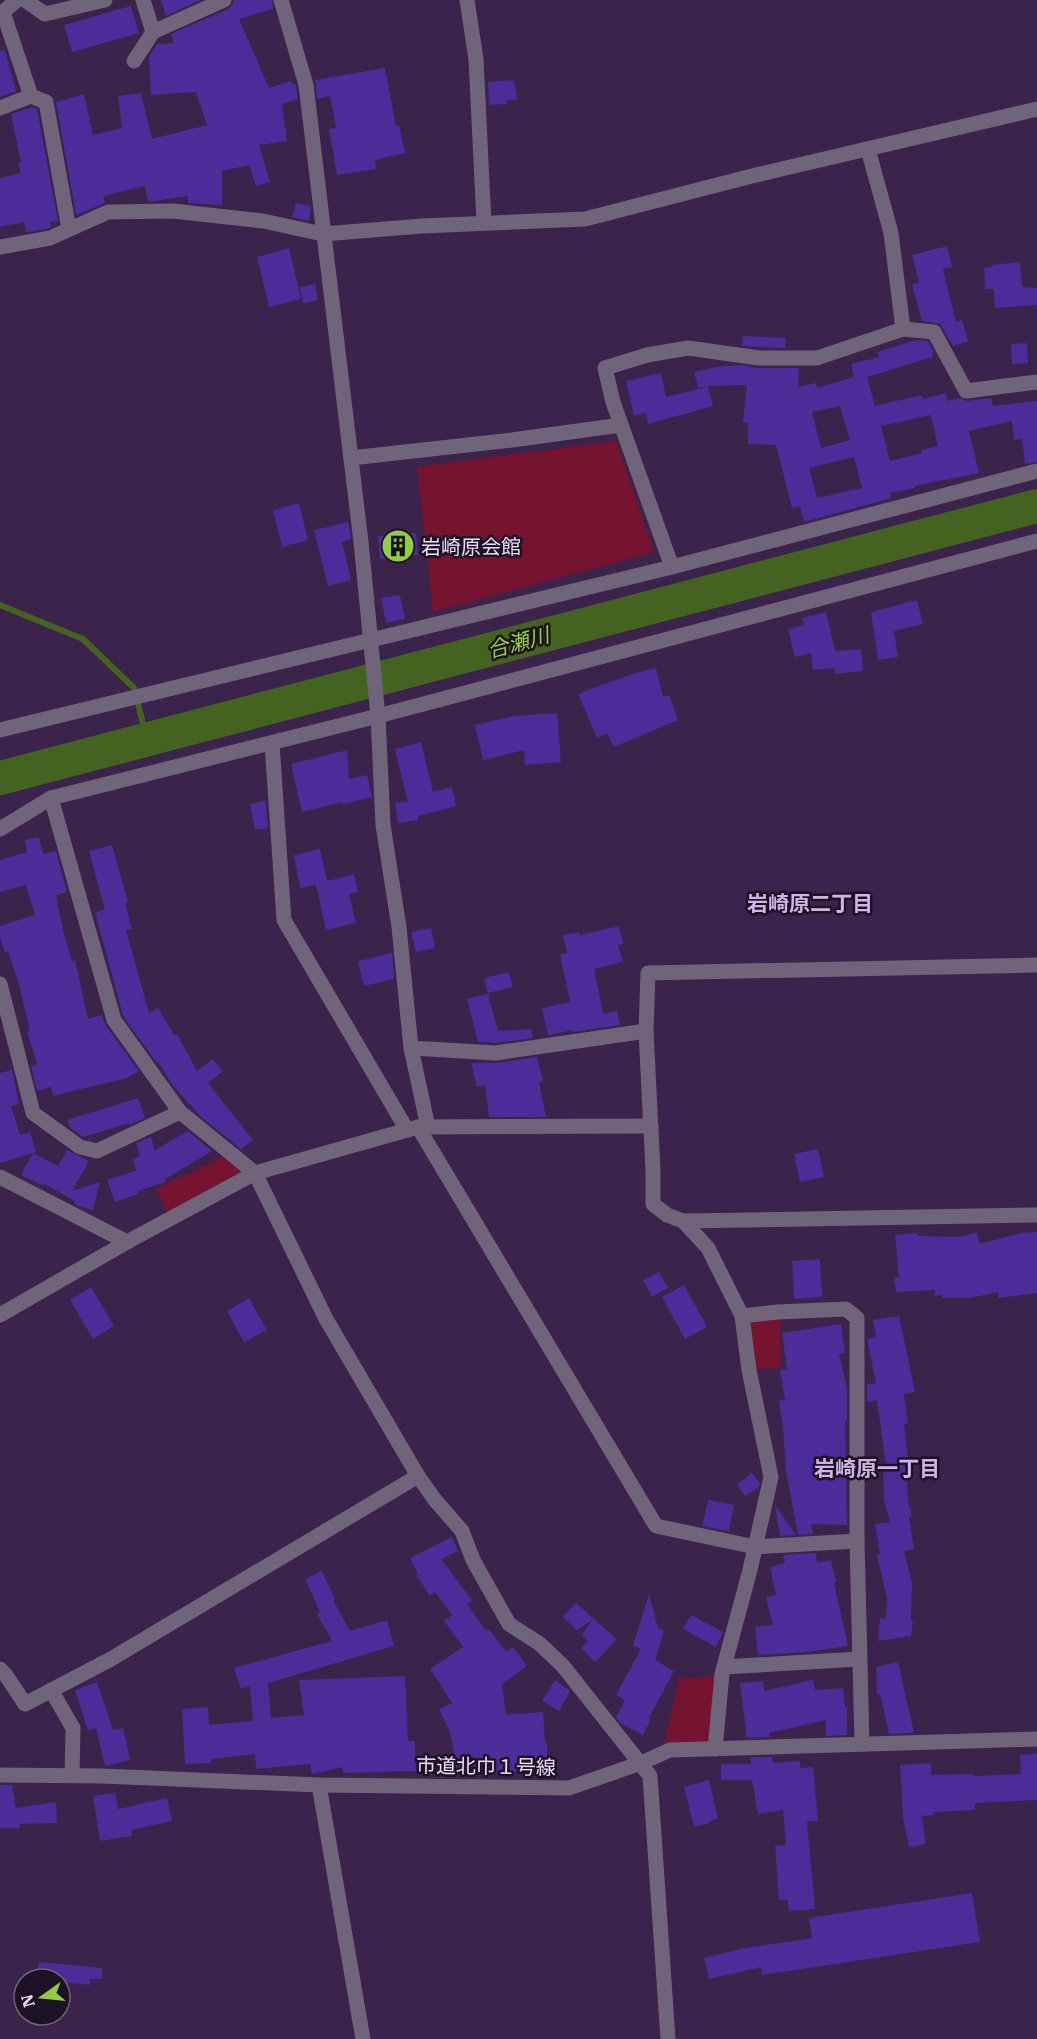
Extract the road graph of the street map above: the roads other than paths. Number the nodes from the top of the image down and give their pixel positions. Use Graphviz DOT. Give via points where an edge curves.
graph roads {
  1 [pos="17,0"];
  2 [pos="26,0"];
  3 [pos="105,0"];
  4 [pos="143,0"];
  5 [pos="224,0"];
  6 [pos="281,0"];
  7 [pos="467,0"];
  8 [pos="2,13"];
  9 [pos="153,32"];
  10 [pos="134,61"];
  11 [pos="31,96"];
  12 [pos="0,108"];
  13 [pos="1037,110"];
  14 [pos="868,149"];
  15 [pos="484,223"];
  16 [pos="69,229"];
  17 [pos="323,234"];
  18 [pos="0,247"];
  19 [pos="903,329"];
  20 [pos="1037,382"];
  21 [pos="621,425"];
  22 [pos="351,458"];
  23 [pos="1037,471"];
  24 [pos="1037,541"];
  25 [pos="672,567"];
  26 [pos="371,641"];
  27 [pos="377,710"];
  28 [pos="0,730"];
  29 [pos="272,742"];
  30 [pos="51,798"];
  31 [pos="0,829"];
  32 [pos="1037,965"];
  33 [pos="0,985"];
  34 [pos="646,1031"];
  35 [pos="411,1048"];
  36 [pos="180,1112"];
  37 [pos="651,1126"];
  38 [pos="418,1128"];
  39 [pos="255,1173"];
  40 [pos="0,1177"];
  41 [pos="1037,1215"];
  42 [pos="683,1221"];
  43 [pos="127,1242"];
  44 [pos="0,1315"];
  45 [pos="742,1316"];
  46 [pos="418,1476"];
  47 [pos="857,1541"];
  48 [pos="755,1547"];
  49 [pos="859,1659"];
  50 [pos="724,1667"];
  51 [pos="0,1669"];
  52 [pos="51,1690"];
  53 [pos="1037,1739"];
  54 [pos="862,1744"];
  55 [pos="715,1749"];
  56 [pos="641,1763"];
  57 [pos="0,1775"];
  58 [pos="72,1775"];
  59 [pos="319,1785"];
  60 [pos="363,2039"];
  61 [pos="668,2039"];
  1 -- 8 [label="street"];
  2 -- 3 [label="street" via="45,14"];
  4 -- 9 [label="street"];
  5 -- 9 [label="street"];
  6 -- 17 [label="street" via="306,85"];
  7 -- 15 [label="street" via="476,59"];
  8 -- 11 [label="street"];
  9 -- 10 [label="street"];
  11 -- 12 [label="street"];
  11 -- 16 [label="street" via="46,102"];
  13 -- 14 [label="street"];
  14 -- 15 [label="street" via="585,219"];
  14 -- 19 [label="street" via="891,233"];
  15 -- 17 [label="street"];
  16 -- 17 [label="street" via="108,212 173,211 264,221"];
  16 -- 18 [label="street" via="50,238"];
  17 -- 22 [label="street"];
  19 -- 20 [label="street" via="934,332 966,391"];
  19 -- 21 [label="street" via="817,358 759,358 688,348 605,368"];
  21 -- 22 [label="street"];
  21 -- 25 [label="street"];
  22 -- 26 [label="street"];
  23 -- 25 [label="street"];
  24 -- 27 [label="street"];
  25 -- 26 [label="street"];
  26 -- 27 [label="street"];
  26 -- 28 [label="street"];
  27 -- 29 [label="street"];
  27 -- 35 [label="street" via="382,825 399,927"];
  29 -- 30 [label="street"];
  29 -- 38 [label="street" via="284,920"];
  30 -- 31 [label="street"];
  30 -- 36 [label="street" via="114,1020"];
  32 -- 34 [label="street" via="648,973"];
  33 -- 36 [label="street" via="33,1113 80,1147 97,1151"];
  34 -- 35 [label="street" via="496,1053"];
  34 -- 37 [label="street"];
  35 -- 38 [label="street"];
  36 -- 39 [label="street"];
  37 -- 38 [label="street"];
  37 -- 42 [label="street" via="653,1204"];
  38 -- 39 [label="street"];
  38 -- 48 [label="street" via="656,1526"];
  39 -- 43 [label="street"];
  39 -- 46 [label="street" via="326,1318"];
  40 -- 43 [label="street"];
  41 -- 42 [label="street"];
  42 -- 45 [label="street" via="708,1248"];
  43 -- 44 [label="street"];
  45 -- 47 [label="street" via="846,1309 857,1318"];
  45 -- 48 [label="street" via="771,1477"];
  46 -- 52 [label="street" via="121,1653"];
  46 -- 56 [label="street" via="462,1531 473,1560 509,1624 540,1644 563,1666"];
  47 -- 48 [label="street"];
  47 -- 49 [label="street"];
  48 -- 50 [label="street"];
  49 -- 50 [label="street"];
  49 -- 54 [label="street"];
  50 -- 55 [label="street"];
  51 -- 52 [label="street" via="25,1704"];
  52 -- 58 [label="street" via="73,1728"];
  53 -- 54 [label="street, 市道北巾１号線"];
  54 -- 55 [label="street, 市道北巾１号線"];
  55 -- 56 [label="street, 市道北巾１号線" via="670,1750"];
  56 -- 59 [label="street, 市道北巾１号線" via="568,1788"];
  56 -- 61 [label="street" via="650,1776"];
  57 -- 58 [label="street, 市道北巾１号線"];
  58 -- 59 [label="street, 市道北巾１号線"];
  59 -- 60 [label="street"];
}
